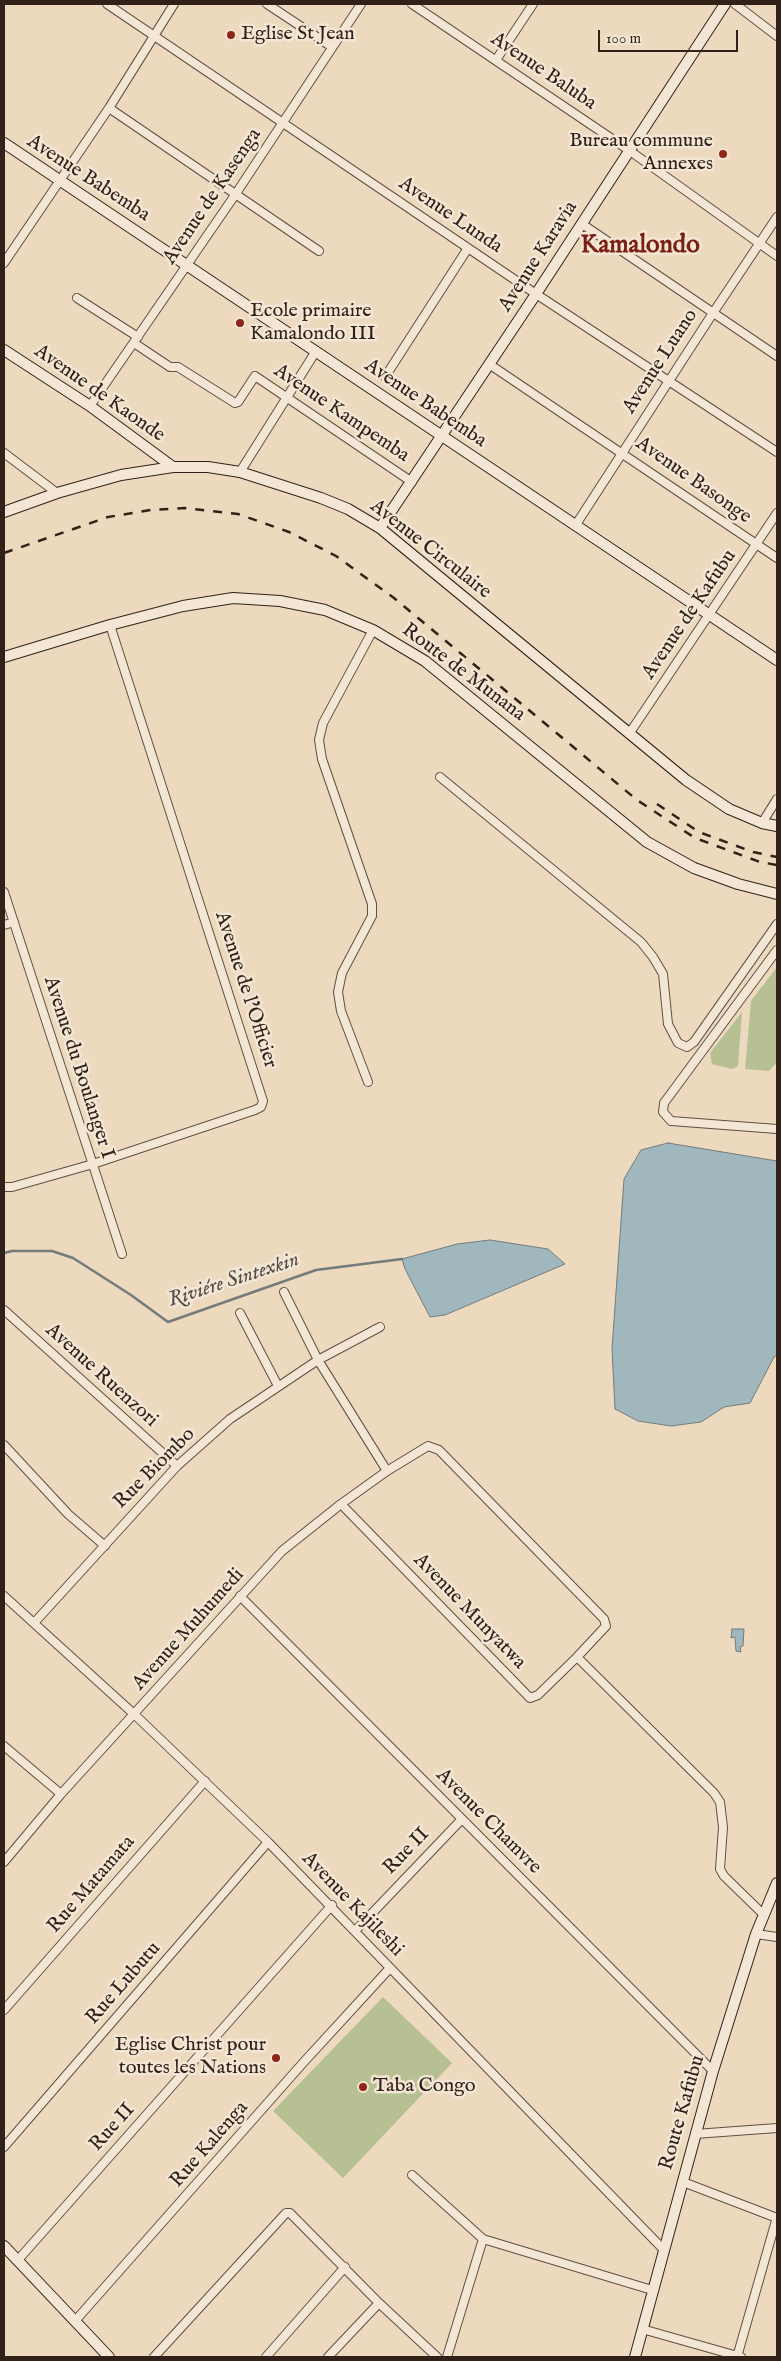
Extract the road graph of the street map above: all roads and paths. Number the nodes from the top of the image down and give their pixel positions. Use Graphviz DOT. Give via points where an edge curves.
graph roads {
  1 [pos="107,4"];
  2 [pos="174,4"];
  3 [pos="267,4"];
  4 [pos="361,4"];
  5 [pos="412,4"];
  6 [pos="533,4"];
  7 [pos="725,4"];
  8 [pos="735,4"];
  9 [pos="154,35"];
  10 [pos="777,36"];
  11 [pos="332,47"];
  12 [pos="496,60"];
  13 [pos="109,108"];
  14 [pos="282,122"];
  15 [pos="4,144"];
  16 [pos="630,151"];
  17 [pos="59,182"];
  18 [pos="235,195"];
  19 [pos="777,217"];
  20 [pos="582,224"];
  21 [pos="4,244"];
  22 [pos="760,244"];
  23 [pos="468,248"];
  24 [pos="12,250"];
  25 [pos="319,251"];
  26 [pos="777,256"];
  27 [pos="4,263"];
  28 [pos="188,265"];
  29 [pos="536,294"];
  30 [pos="77,298"];
  31 [pos="713,313"];
  32 [pos="136,340"];
  33 [pos="4,350"];
  34 [pos="316,351"];
  35 [pos="777,356"];
  36 [pos="490,364"];
  37 [pos="385,377"];
  38 [pos="669,381"];
  39 [pos="287,399"];
  40 [pos="90,406"];
  41 [pos="442,436"];
  42 [pos="623,452"];
  43 [pos="777,452"];
  44 [pos="4,453"];
  45 [pos="174,467"];
  46 [pos="240,472"];
  47 [pos="412,482"];
  48 [pos="57,493"];
  49 [pos="4,512"];
  50 [pos="777,513"];
  51 [pos="575,526"];
  52 [pos="380,528"];
  53 [pos="756,545"];
  54 [pos="777,558"];
  55 [pos="710,615"];
  56 [pos="110,625"];
  57 [pos="372,630"];
  58 [pos="4,658"];
  59 [pos="777,660"];
  60 [pos="630,734"];
  61 [pos="440,777"];
  62 [pos="777,800"];
  63 [pos="762,823"];
  64 [pos="777,826"];
  65 [pos="4,892"];
  66 [pos="777,894"];
  67 [pos="14,922"];
  68 [pos="777,924"];
  69 [pos="4,925"];
  70 [pos="777,950"];
  71 [pos="368,1082"];
  72 [pos="777,1129"];
  73 [pos="93,1164"];
  74 [pos="4,1187"];
  75 [pos="122,1254"];
  76 [pos="284,1292"];
  77 [pos="4,1310"];
  78 [pos="240,1313"];
  79 [pos="380,1327"];
  80 [pos="318,1360"];
  81 [pos="278,1386"];
  82 [pos="4,1445"];
  83 [pos="177,1466"];
  84 [pos="387,1471"];
  85 [pos="342,1504"];
  86 [pos="105,1546"];
  87 [pos="4,1596"];
  88 [pos="240,1596"];
  89 [pos="34,1622"];
  90 [pos="577,1657"];
  91 [pos="135,1715"];
  92 [pos="4,1746"];
  93 [pos="205,1781"];
  94 [pos="61,1794"];
  95 [pos="462,1819"];
  96 [pos="268,1842"];
  97 [pos="4,1862"];
  98 [pos="777,1883"];
  99 [pos="332,1905"];
  100 [pos="764,1915"];
  101 [pos="356,1930"];
  102 [pos="756,1934"];
  103 [pos="777,1937"];
  104 [pos="390,1968"];
  105 [pos="4,2010"];
  106 [pos="713,2071"];
  107 [pos="777,2128"];
  108 [pos="695,2134"];
  109 [pos="4,2147"];
  110 [pos="412,2175"];
  111 [pos="682,2182"];
  112 [pos="777,2218"];
  113 [pos="484,2239"];
  114 [pos="4,2246"];
  115 [pos="664,2250"];
  116 [pos="18,2260"];
  117 [pos="345,2267"];
  118 [pos="652,2290"];
  119 [pos="379,2303"];
  120 [pos="76,2321"];
  121 [pos="642,2329"];
  122 [pos="109,2357"];
  123 [pos="154,2357"];
  124 [pos="266,2357"];
  125 [pos="328,2357"];
  126 [pos="437,2357"];
  127 [pos="448,2357"];
  128 [pos="636,2357"];
  129 [pos="739,2357"];
  1 -- 9 [label="street, Avenue Lunda"];
  2 -- 9 [label="street"];
  3 -- 11 [label="street"];
  4 -- 11 [label="street, Avenue de Kasenga"];
  5 -- 12 [label="street, Avenue Baluba"];
  6 -- 12 [label="street"];
  7 -- 16 [label="street, Avenue Karavia"];
  8 -- 10 [label="street"];
  9 -- 13 [label="street"];
  9 -- 14 [label="street, Avenue Lunda"];
  11 -- 14 [label="street, Avenue de Kasenga"];
  12 -- 16 [label="street, Avenue Baluba"];
  13 -- 17 [label="street"];
  13 -- 18 [label="street"];
  14 -- 18 [label="street, Avenue de Kasenga"];
  14 -- 23 [label="street, Avenue Lunda"];
  15 -- 17 [label="street, Avenue Babemba"];
  16 -- 20 [label="street, Avenue Karavia"];
  16 -- 22 [label="street, Avenue Baluba"];
  17 -- 24 [label="street"];
  17 -- 28 [label="street, Avenue Babemba"];
  18 -- 25 [label="street"];
  18 -- 28 [label="street, Avenue de Kasenga"];
  19 -- 22 [label="street, Avenue Luano"];
  20 -- 29 [label="street, Avenue Karavia"];
  20 -- 31 [label="street"];
  21 -- 24 [label="street"];
  22 -- 26 [label="street, Avenue Baluba"];
  22 -- 31 [label="street, Avenue Luano"];
  23 -- 29 [label="street, Avenue Lunda"];
  23 -- 37 [label="street"];
  24 -- 27 [label="street"];
  28 -- 32 [label="street, Avenue de Kasenga"];
  28 -- 34 [label="street, Avenue Babemba"];
  29 -- 36 [label="street, Avenue Karavia"];
  29 -- 38 [label="street, Avenue Lunda"];
  30 -- 32 [label="street, Avenue Kampemba"];
  31 -- 35 [label="street"];
  31 -- 38 [label="street, Avenue Luano"];
  32 -- 39 [label="street, Avenue Kampemba" via="170,367 178,366 234,403 238,402 255,376"];
  32 -- 40 [label="street, Avenue de Kasenga"];
  33 -- 40 [label="street, Avenue de Kaonde"];
  34 -- 39 [label="street"];
  34 -- 41 [label="street, Avenue Babemba"];
  36 -- 41 [label="street, Avenue Karavia"];
  36 -- 42 [label="street, Avenue Basonge"];
  38 -- 42 [label="street, Avenue Luano"];
  38 -- 43 [label="street, Avenue Lunda"];
  39 -- 46 [label="street"];
  39 -- 47 [label="street, Avenue Kampemba"];
  40 -- 45 [label="street, Avenue de Kaonde"];
  41 -- 47 [label="street, Avenue Karavia"];
  41 -- 51 [label="street, Avenue Babemba"];
  42 -- 51 [label="street, Avenue Luano"];
  42 -- 53 [label="street, Avenue Basonge"];
  44 -- 48 [label="street"];
  45 -- 46 [label="street, Avenue Circulaire" via="208,467"];
  45 -- 48 [label="street, Avenue Circulaire" via="121,475"];
  46 -- 52 [label="street, Avenue Circulaire" via="321,498"];
  47 -- 52 [label="street, Avenue Karavia"];
  48 -- 49 [label="street, Avenue Circulaire"];
  50 -- 53 [label="street, Avenue de Kafubu"];
  51 -- 55 [label="street, Avenue Babemba"];
  52 -- 60 [label="street, Avenue Circulaire"];
  53 -- 54 [label="street, Avenue Basonge"];
  53 -- 55 [label="street, Avenue de Kafubu"];
  55 -- 59 [label="street, Avenue Babemba"];
  55 -- 60 [label="street, Avenue de Kafubu"];
  56 -- 57 [label="street, Route de Munana" via="183,606 233,598 325,610"];
  56 -- 58 [label="street, Route de Munana"];
  56 -- 73 [label="street, Avenue de l'Officier" via="263,1101 255,1110"];
  57 -- 66 [label="street, Route de Munana" via="401,645 454,684 647,842 694,868"];
  57 -- 71 [label="street" via="322,723 319,740 322,759 372,904 372,916 342,973 338,992 341,1011"];
  60 -- 63 [label="street, Avenue Circulaire" via="707,795"];
  61 -- 68 [label="street" via="641,942 663,974 668,1024 678,1043 687,1047 694,1042"];
  62 -- 63 [label="street"];
  63 -- 64 [label="street, Avenue Circulaire"];
  65 -- 67 [label="street, Avenue du Boulanger I"];
  67 -- 69 [label="street"];
  67 -- 73 [label="street, Avenue du Boulanger I"];
  70 -- 72 [label="street" via="664,1103 663,1112 671,1121"];
  73 -- 74 [label="street, Avenue de l'Officier"];
  73 -- 75 [label="street, Avenue du Boulanger I"];
  76 -- 80 [label="street"];
  77 -- 83 [label="street, Avenue Ruenzori"];
  78 -- 81 [label="street"];
  79 -- 80 [label="street, Rue Biombo"];
  80 -- 81 [label="street, Rue Biombo"];
  80 -- 84 [label="street"];
  81 -- 83 [label="street, Rue Biombo" via="230,1419"];
  82 -- 86 [label="street" via="68,1514"];
  83 -- 86 [label="street, Rue Biombo"];
  84 -- 85 [label="street, Avenue Muhumedi"];
  84 -- 90 [label="street, Avenue Muhumedi" via="425,1448 432,1446 439,1450 606,1622 605,1628"];
  85 -- 88 [label="street, Avenue Muhumedi" via="282,1552"];
  85 -- 90 [label="street, Avenue Munyatwa" via="530,1698 538,1695"];
  86 -- 89 [label="street, Rue Biombo"];
  87 -- 89 [label="street, Avenue Kajileshi"];
  88 -- 91 [label="street, Avenue Muhumedi"];
  88 -- 95 [label="street, Avenue Chamvre"];
  89 -- 91 [label="street, Avenue Kajileshi"];
  90 -- 100 [label="street" via="714,1793 720,1802 723,1827 720,1868 724,1876"];
  91 -- 93 [label="street, Avenue Kajileshi"];
  91 -- 94 [label="street, Avenue Muhumedi"];
  92 -- 94 [label="street"];
  93 -- 96 [label="street, Avenue Kajileshi"];
  93 -- 105 [label="street, Rue Matamata"];
  94 -- 97 [label="street, Avenue Muhumedi"];
  95 -- 101 [label="street, Rue II"];
  95 -- 106 [label="street, Avenue Chamvre"];
  96 -- 99 [label="street, Avenue Kajileshi"];
  96 -- 109 [label="street, Rue Lubutu"];
  98 -- 100 [label="street, Route Kafubu"];
  99 -- 101 [label="street, Avenue Kajileshi"];
  99 -- 116 [label="street, Rue II"];
  100 -- 102 [label="street, Route Kafubu"];
  101 -- 104 [label="street, Avenue Kajileshi"];
  102 -- 103 [label="street"];
  102 -- 106 [label="street, Route Kafubu"];
  104 -- 115 [label="street, Avenue Kajileshi"];
  104 -- 120 [label="street, Rue Kalenga"];
  106 -- 108 [label="street, Route Kafubu"];
  107 -- 108 [label="street"];
  108 -- 111 [label="street, Route Kafubu"];
  110 -- 113 [label="street"];
  111 -- 112 [label="street"];
  111 -- 115 [label="street, Route Kafubu"];
  112 -- 129 [label="street"];
  113 -- 118 [label="street"];
  113 -- 127 [label="street"];
  114 -- 116 [label="street"];
  115 -- 118 [label="street, Route Kafubu"];
  116 -- 120 [label="street"];
  117 -- 119 [label="street"];
  117 -- 123 [label="street" via="290,2213 286,2213"];
  117 -- 124 [label="street"];
  118 -- 121 [label="street, Route Kafubu"];
  119 -- 125 [label="street"];
  119 -- 126 [label="street"];
  120 -- 122 [label="street"];
  121 -- 128 [label="street, Route Kafubu"];
  121 -- 129 [label="street"];
}
